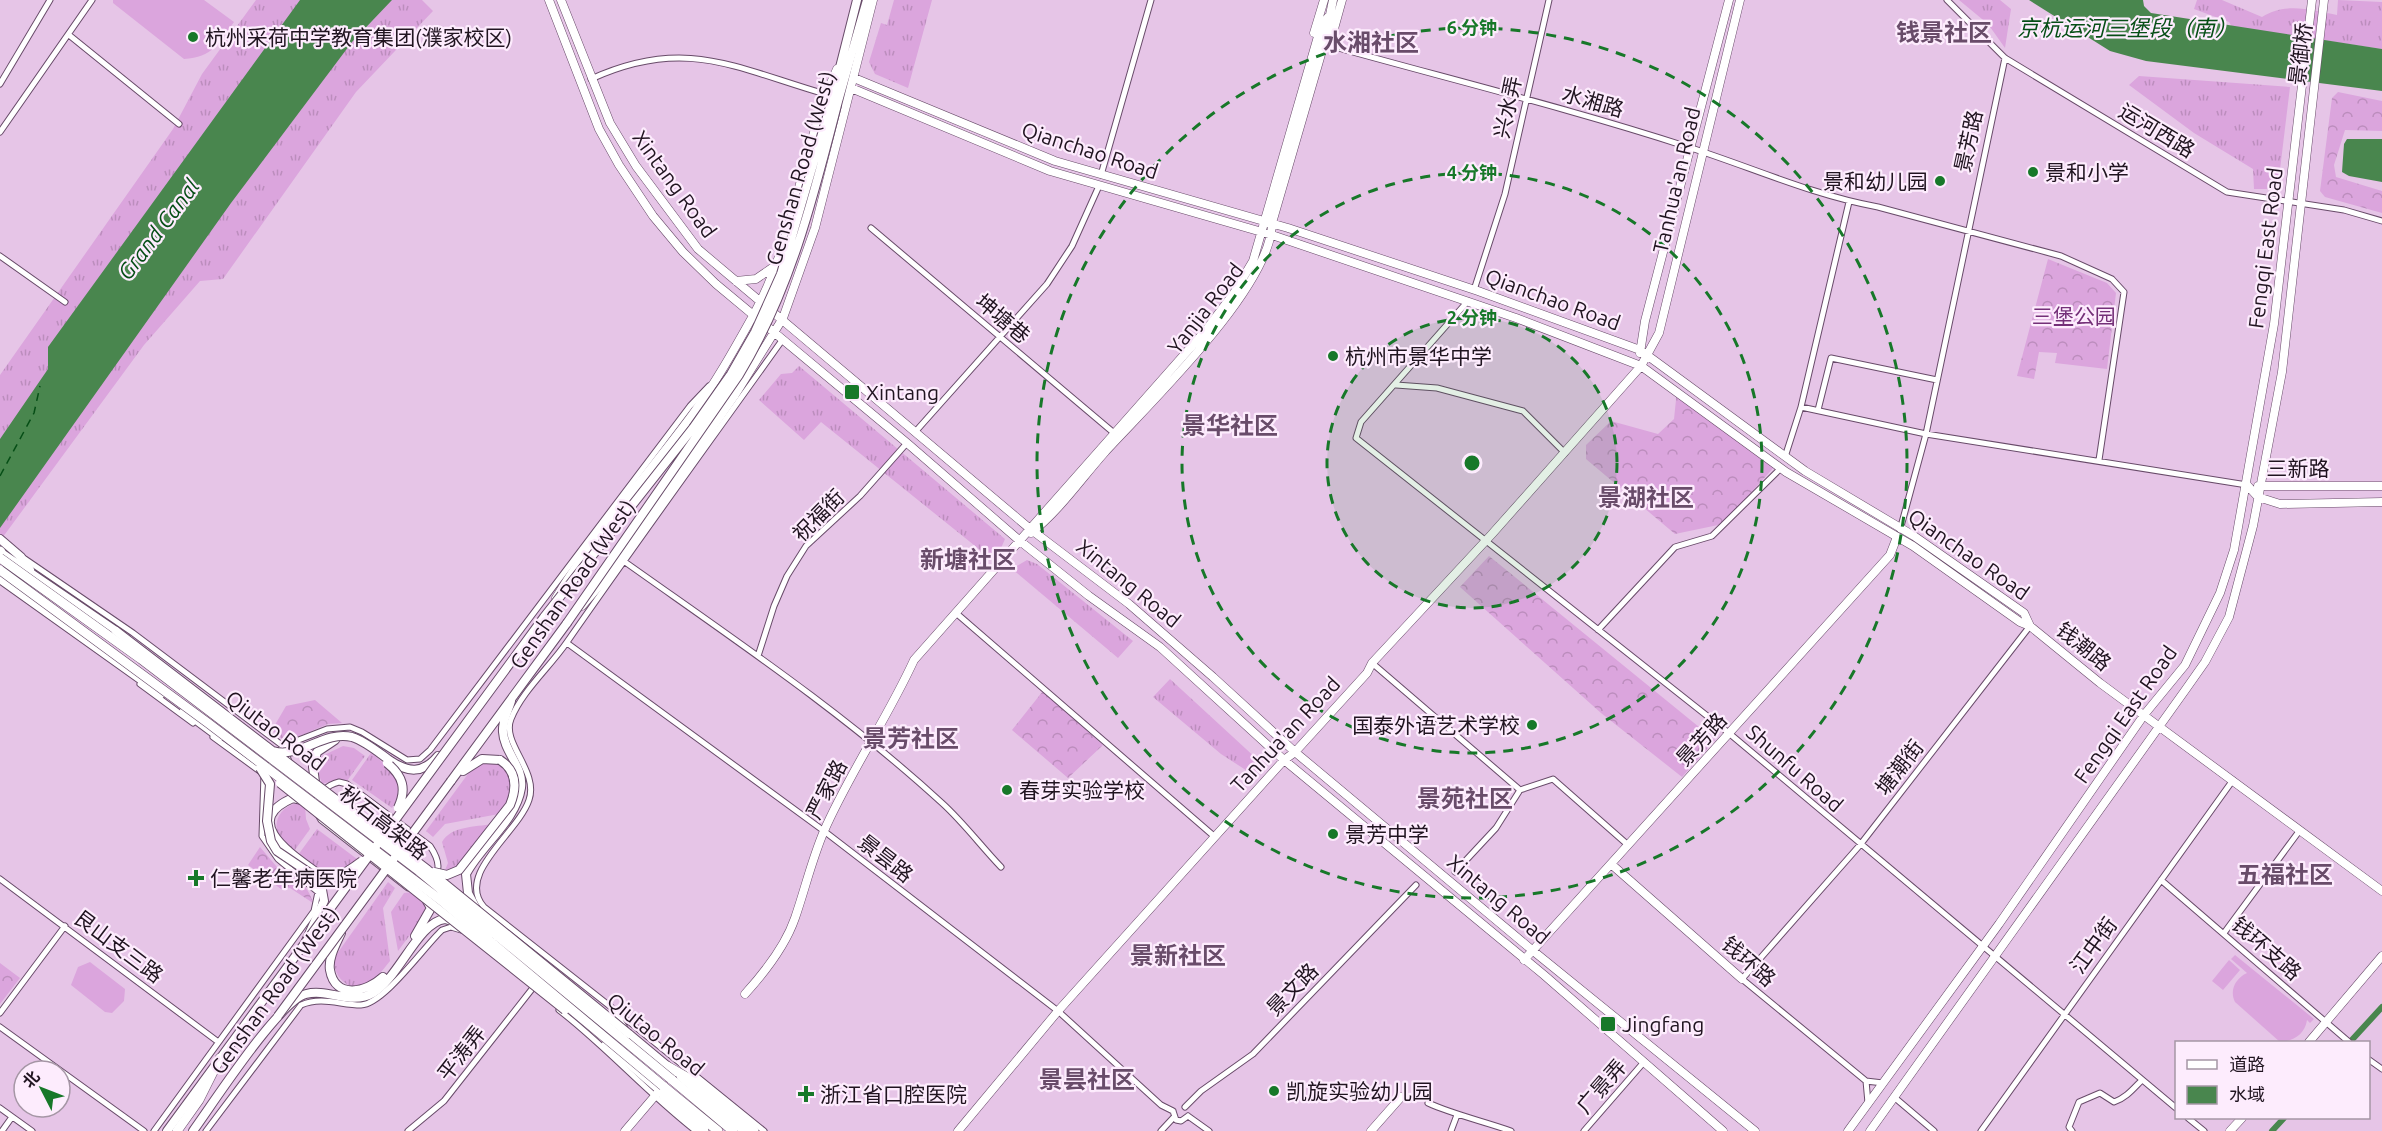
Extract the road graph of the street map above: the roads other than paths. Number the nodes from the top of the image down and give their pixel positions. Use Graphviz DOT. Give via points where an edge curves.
graph roads {
  1 [pos="50,0"];
  2 [pos="92,0"];
  3 [pos="549,0"];
  4 [pos="561,0"];
  5 [pos="857,0"];
  6 [pos="867,0"];
  7 [pos="873,0"];
  8 [pos="1151,0"];
  9 [pos="1324,0"];
  10 [pos="1333,0"];
  11 [pos="1342,0"];
  12 [pos="1549,0"];
  13 [pos="1729,0"];
  14 [pos="1740,0"];
  15 [pos="1947,0"];
  16 [pos="2312,0"];
  17 [pos="2324,0"];
  18 [pos="1328,17"];
  19 [pos="69,35"];
  20 [pos="1324,44"];
  21 [pos="1313,54"];
  22 [pos="2005,58"];
  23 [pos="839,63"];
  24 [pos="854,78"];
  25 [pos="591,79"];
  26 [pos="0,84"];
  27 [pos="851,88"];
  28 [pos="825,94"];
  29 [pos="1525,98"];
  30 [pos="834,104"];
  31 [pos="2301,111"];
  32 [pos="2312,112"];
  33 [pos="179,124"];
  34 [pos="0,132"];
  35 [pos="1690,147"];
  36 [pos="1701,152"];
  37 [pos="1101,175"];
  38 [pos="1099,186"];
  39 [pos="1849,202"];
  40 [pos="2290,202"];
  41 [pos="2301,204"];
  42 [pos="2382,221"];
  43 [pos="1269,222"];
  44 [pos="871,228"];
  45 [pos="1968,231"];
  46 [pos="1262,232"];
  47 [pos="1272,235"];
  48 [pos="0,256"];
  49 [pos="775,265"];
  50 [pos="736,281"];
  51 [pos="1474,290"];
  52 [pos="760,301"];
  53 [pos="1468,301"];
  54 [pos="65,302"];
  55 [pos="753,315"];
  56 [pos="783,318"];
  57 [pos="775,333"];
  58 [pos="1000,337"];
  59 [pos="783,339"];
  60 [pos="1640,350"];
  61 [pos="1647,355"];
  62 [pos="1641,366"];
  63 [pos="1937,380"];
  64 [pos="711,383"];
  65 [pos="1396,385"];
  66 [pos="1801,407"];
  67 [pos="1818,411"];
  68 [pos="916,431"];
  69 [pos="1114,433"];
  70 [pos="1926,434"];
  71 [pos="907,443"];
  72 [pos="1565,453"];
  73 [pos="1785,457"];
  74 [pos="2099,460"];
  75 [pos="1780,468"];
  76 [pos="2247,485"];
  77 [pos="2260,486"];
  78 [pos="2382,486"];
  79 [pos="2258,497"];
  80 [pos="2382,502"];
  81 [pos="1901,527"];
  82 [pos="1031,530"];
  83 [pos="1898,537"];
  84 [pos="0,539"];
  85 [pos="1484,540"];
  86 [pos="1020,541"];
  87 [pos="0,554"];
  88 [pos="16,556"];
  89 [pos="624,562"];
  90 [pos="0,570"];
  91 [pos="2,580"];
  92 [pos="100,610"];
  93 [pos="956,613"];
  94 [pos="544,617"];
  95 [pos="567,623"];
  96 [pos="2030,626"];
  97 [pos="1598,630"];
  98 [pos="116,631"];
  99 [pos="567,643"];
  100 [pos="758,656"];
  101 [pos="1372,663"];
  102 [pos="511,701"];
  103 [pos="2144,715"];
  104 [pos="464,726"];
  105 [pos="2159,726"];
  106 [pos="1730,734"];
  107 [pos="869,742"];
  108 [pos="283,746"];
  109 [pos="268,749"];
  110 [pos="1295,752"];
  111 [pos="1284,760"];
  112 [pos="262,771"];
  113 [pos="2233,780"];
  114 [pos="452,781"];
  115 [pos="315,782"];
  116 [pos="1520,790"];
  117 [pos="321,793"];
  118 [pos="302,800"];
  119 [pos="390,827"];
  120 [pos="2300,830"];
  121 [pos="824,831"];
  122 [pos="1215,837"];
  123 [pos="1628,845"];
  124 [pos="1860,845"];
  125 [pos="372,853"];
  126 [pos="1611,864"];
  127 [pos="1001,867"];
  128 [pos="428,870"];
  129 [pos="1455,872"];
  130 [pos="0,879"];
  131 [pos="433,879"];
  132 [pos="2161,880"];
  133 [pos="1416,885"];
  134 [pos="2382,891"];
  135 [pos="423,896"];
  136 [pos="478,912"];
  137 [pos="65,926"];
  138 [pos="344,926"];
  139 [pos="463,929"];
  140 [pos="2224,933"];
  141 [pos="304,943"];
  142 [pos="1982,946"];
  143 [pos="1532,951"];
  144 [pos="2382,956"];
  145 [pos="1995,958"];
  146 [pos="1524,960"];
  147 [pos="1742,979"];
  148 [pos="532,989"];
  149 [pos="745,994"];
  150 [pos="611,1007"];
  151 [pos="1058,1011"];
  152 [pos="0,1013"];
  153 [pos="2063,1015"];
  154 [pos="278,1016"];
  155 [pos="2327,1022"];
  156 [pos="0,1027"];
  157 [pos="629,1034"];
  158 [pos="217,1041"];
  159 [pos="2310,1041"];
  160 [pos="2348,1041"];
  161 [pos="220,1058"];
  162 [pos="1644,1062"];
  163 [pos="668,1066"];
  164 [pos="2142,1080"];
  165 [pos="1866,1081"];
  166 [pos="1883,1083"];
  167 [pos="657,1094"];
  168 [pos="1401,1097"];
  169 [pos="1894,1097"];
  170 [pos="1428,1103"];
  171 [pos="1868,1104"];
  172 [pos="1185,1107"];
  173 [pos="2175,1107"];
  174 [pos="0,1108"];
  175 [pos="1174,1114"];
  176 [pos="1456,1115"];
  177 [pos="1188,1116"];
  178 [pos="12,1117"];
  179 [pos="15,1119"];
  180 [pos="2189,1119"];
  181 [pos="2241,1119"];
  182 [pos="2,1131"];
  183 [pos="32,1131"];
  184 [pos="144,1131"];
  185 [pos="154,1131"];
  186 [pos="167,1131"];
  187 [pos="177,1131"];
  188 [pos="193,1131"];
  189 [pos="206,1131"];
  190 [pos="408,1131"];
  191 [pos="625,1131"];
  192 [pos="696,1131"];
  193 [pos="706,1131"];
  194 [pos="717,1131"];
  195 [pos="734,1131"];
  196 [pos="744,1131"];
  197 [pos="754,1131"];
  198 [pos="764,1131"];
  199 [pos="958,1131"];
  200 [pos="1161,1131"];
  201 [pos="1209,1131"];
  202 [pos="1371,1131"];
  203 [pos="1451,1131"];
  204 [pos="1511,1131"];
  205 [pos="1584,1131"];
  206 [pos="1723,1131"];
  207 [pos="1755,1131"];
  208 [pos="1848,1131"];
  209 [pos="1870,1131"];
  210 [pos="1934,1131"];
  211 [pos="1981,1131"];
  212 [pos="2072,1131"];
  213 [pos="2204,1131"];
  214 [pos="2230,1131"];
  1 -- 26 [label="street"];
  2 -- 19 [label="street"];
  3 -- 55 [label="main road, Xintang Road" via="599,129 648,210 683,252"];
  4 -- 25 [label="main road, Xintang Road"];
  5 -- 23 [label="main road, Genshan Road (West)"];
  6 -- 30 [label="main road, Genshan Road (West)"];
  7 -- 24 [label="main road, Genshan Road (West)"];
  8 -- 37 [label="street"];
  9 -- 21 [label="main road, Yanjia Road" via="1311,44"];
  10 -- 18 [label="main road, Yanjia Road"];
  11 -- 20 [label="main road, Yanjia Road" via="1332,36"];
  12 -- 29 [label="street, 兴水弄"];
  13 -- 35 [label="main road, Tanhua'an Road"];
  14 -- 36 [label="main road, Tanhua'an Road"];
  15 -- 22 [label="street, 运河西路"];
  16 -- 31 [label="main road, 景御桥"];
  17 -- 32 [label="main road, 景御桥"];
  18 -- 20 [label="main road, Yanjia Road"];
  18 -- 21 [label="main road, Yanjia Road"];
  19 -- 33 [label="street"];
  19 -- 34 [label="street"];
  20 -- 29 [label="street, 水湘路"];
  20 -- 43 [label="main road, Yanjia Road"];
  21 -- 43 [label="main road, Yanjia Road"];
  22 -- 40 [label="street, 运河西路" via="2226,192"];
  22 -- 45 [label="street, 景芳路"];
  23 -- 28 [label="main road, Genshan Road (West)"];
  23 -- 30 [label="main road, Genshan Road (West)"];
  24 -- 27 [label="main road, Genshan Road (West)"];
  24 -- 37 [label="main road, Qianchao Road" via="1047,158"];
  25 -- 28 [label="street" via="636,62 696,57"];
  25 -- 50 [label="main road, Xintang Road" via="610,123 636,166 698,249"];
  27 -- 38 [label="main road, Qianchao Road" via="1050,171"];
  27 -- 56 [label="main road, Genshan Road (West)" via="815,228"];
  28 -- 49 [label="main road, Genshan Road (West)"];
  29 -- 35 [label="street, 水湘路"];
  29 -- 51 [label="street, 兴水弄" via="1505,194"];
  30 -- 94 [label="main road, Genshan Road (West), bridge" via="781,274 743,354 693,428"];
  30 -- 95 [label="main road, Genshan Road (West), bridge" via="800,244 761,337 740,375"];
  31 -- 40 [label="main road, Fengqi East Road"];
  32 -- 41 [label="main road, Fengqi East Road"];
  35 -- 36 [label="street, 水湘路"];
  35 -- 60 [label="main road, Tanhua'an Road"];
  36 -- 39 [label="street, 水湘路"];
  36 -- 61 [label="main road, Tanhua'an Road" via="1659,333"];
  37 -- 43 [label="main road, Qianchao Road"];
  38 -- 46 [label="main road, Qianchao Road"];
  38 -- 58 [label="street" via="1064,260"];
  39 -- 45 [label="street, 水湘路"];
  39 -- 66 [label="street"];
  40 -- 41 [label="street, 运河西路"];
  40 -- 76 [label="main road, Fengqi East Road"];
  41 -- 42 [label="street, 运河西路"];
  41 -- 77 [label="main road, Fengqi East Road" via="2282,372"];
  43 -- 46 [label="main road, Yanjia Road"];
  43 -- 47 [label="main road, Yanjia Road"];
  43 -- 51 [label="main road, Qianchao Road"];
  44 -- 58 [label="street, 坤塘巷"];
  45 -- 63 [label="street, 景芳路"];
  45 -- 74 [label="street, 水湘路" via="2061,255 2112,279 2124,292"];
  46 -- 47 [label="main road, Qianchao Road"];
  46 -- 69 [label="main road, Yanjia Road" via="1249,269 1219,314"];
  47 -- 53 [label="main road, Qianchao Road"];
  47 -- 82 [label="main road, Yanjia Road" via="1260,266 1226,316"];
  48 -- 54 [label="street"];
  49 -- 50 [label="main road" via="756,279"];
  49 -- 52 [label="main road, Genshan Road (West)"];
  50 -- 52 [label="main road, Xintang Road"];
  51 -- 60 [label="main road, Qianchao Road"];
  52 -- 55 [label="main road, Genshan Road (West)"];
  52 -- 56 [label="main road, Xintang Road"];
  53 -- 62 [label="main road, Qianchao Road"];
  53 -- 65 [label="street"];
  55 -- 57 [label="main road, Xintang Road"];
  55 -- 64 [label="main road, Genshan Road (West)"];
  56 -- 57 [label="main road, Genshan Road (West)"];
  56 -- 68 [label="main road, Xintang Road"];
  57 -- 59 [label="main road, Xintang Road"];
  57 -- 95 [label="main road, Genshan Road (West), bridge" via="613,570"];
  58 -- 68 [label="street"];
  58 -- 69 [label="street, 坤塘巷"];
  59 -- 71 [label="main road, Xintang Road"];
  59 -- 89 [label="street"];
  60 -- 61 [label="main road, Qianchao Road"];
  60 -- 62 [label="main road, Tanhua'an Road"];
  61 -- 62 [label="main road, Tanhua'an Road"];
  61 -- 73 [label="main road, Qianchao Road"];
  62 -- 72 [label="main road, Tanhua'an Road"];
  62 -- 75 [label="main road, Qianchao Road"];
  63 -- 67 [label="street" via="1832,358"];
  63 -- 70 [label="street, 景芳路"];
  64 -- 94 [label="main road, Genshan Road (West), bridge" via="694,413 603,529"];
  64 -- 108 [label="street" via="420,759 407,760 350,727 333,728"];
  65 -- 72 [label="street" via="1437,388 1523,411"];
  65 -- 85 [label="street, Shunfu Road" via="1361,422 1356,438"];
  66 -- 67 [label="street"];
  66 -- 73 [label="street"];
  67 -- 70 [label="street"];
  68 -- 82 [label="main road, Xintang Road"];
  69 -- 82 [label="main road, Yanjia Road"];
  70 -- 74 [label="street"];
  70 -- 81 [label="street, 景芳路"];
  71 -- 86 [label="main road, Xintang Road"];
  71 -- 100 [label="street, 祝福街" via="860,496 806,546 778,596"];
  72 -- 85 [label="main road, Tanhua'an Road"];
  73 -- 81 [label="main road, Qianchao Road"];
  74 -- 76 [label="street"];
  75 -- 83 [label="main road, Qianchao Road"];
  75 -- 97 [label="street" via="1713,536 1675,547"];
  76 -- 77 [label="main road, 三新路"];
  76 -- 79 [label="main road, 三新路"];
  76 -- 103 [label="main road, Fengqi East Road" via="2234,550 2220,592 2185,665"];
  77 -- 78 [label="main road, 三新路"];
  77 -- 79 [label="main road, Fengqi East Road"];
  79 -- 80 [label="main road, 三新路" via="2280,504"];
  79 -- 105 [label="main road, Fengqi East Road" via="2229,617 2205,662"];
  81 -- 83 [label="street, 景芳路"];
  81 -- 96 [label="main road, Qianchao Road" via="2024,613"];
  82 -- 86 [label="main road, 严家路"];
  82 -- 110 [label="main road, Xintang Road" via="1138,611"];
  83 -- 96 [label="main road, Qianchao Road"];
  83 -- 106 [label="main road, 景芳路" via="1890,555"];
  84 -- 88 [label="main road"];
  85 -- 97 [label="street, Shunfu Road"];
  85 -- 101 [label="main road, Tanhua'an Road"];
  86 -- 93 [label="main road, 严家路"];
  86 -- 111 [label="main road, Xintang Road" via="1160,647"];
  87 -- 88 [label="main road"];
  87 -- 195 [label="highway, 秋石高架路, bridge" via="419,871"];
  88 -- 92 [label="street"];
  88 -- 98 [label="main road, Qiutao Road" via="34,575"];
  89 -- 99 [label="street"];
  89 -- 100 [label="street"];
  90 -- 194 [label="highway, 秋石高架路, bridge" via="443,902"];
  91 -- 112 [label="main road, Qiutao Road, bridge"];
  92 -- 98 [label="street"];
  92 -- 108 [label="street"];
  93 -- 107 [label="main road, 严家路" via="914,660 890,711"];
  93 -- 122 [label="street"];
  94 -- 104 [label="main road, Genshan Road (West), bridge"];
  95 -- 102 [label="main road, Genshan Road (West)"];
  96 -- 103 [label="main road, 钱潮路"];
  96 -- 124 [label="street, 塘潮街"];
  97 -- 106 [label="street, Shunfu Road"];
  98 -- 109 [label="main road, Qiutao Road, bridge"];
  99 -- 121 [label="street, 景昙路"];
  99 -- 136 [label="street" via="515,709 510,722 511,734 532,784 522,814 477,876"];
  100 -- 107 [label="street"];
  101 -- 110 [label="main road, Tanhua'an Road"];
  101 -- 116 [label="street"];
  102 -- 114 [label="main road, Genshan Road (West)"];
  102 -- 136 [label="main road" via="503,734 521,785 515,807 466,874 468,893"];
  103 -- 105 [label="main road"];
  103 -- 142 [label="main road, Fengqi East Road"];
  104 -- 109 [label="main road, bridge" via="429,766 420,770 400,768 350,736 325,738 282,753"];
  104 -- 119 [label="main road, Genshan Road (West), bridge"];
  105 -- 113 [label="main road"];
  105 -- 145 [label="main road, Fengqi East Road"];
  106 -- 123 [label="main road, 景芳路"];
  106 -- 124 [label="street, Shunfu Road"];
  107 -- 121 [label="main road, 严家路"];
  107 -- 127 [label="street" via="943,804"];
  108 -- 112 [label="street"];
  108 -- 117 [label="street" via="292,769"];
  109 -- 115 [label="main road, Qiutao Road, bridge"];
  110 -- 111 [label="main road, Tanhua'an Road"];
  110 -- 143 [label="main road, Xintang Road"];
  111 -- 122 [label="main road, Tanhua'an Road"];
  111 -- 146 [label="main road, Xintang Road"];
  112 -- 117 [label="street" via="290,771"];
  112 -- 118 [label="main road, Qiutao Road, bridge"];
  112 -- 141 [label="main road, bridge" via="270,784 267,821 271,841 277,851 314,876 324,893 321,909"];
  112 -- 158 [label="street" via="262,836 278,859 318,892 318,902"];
  113 -- 120 [label="main road"];
  113 -- 132 [label="street, 江中街"];
  114 -- 128 [label="main road, bridge" via="474,761 500,760 514,777 514,795 459,870 447,875"];
  114 -- 138 [label="main road, Genshan Road (West), bridge"];
  115 -- 119 [label="main road, bridge" via="314,759 322,746 336,739 358,742 394,768 403,782 404,796"];
  115 -- 128 [label="main road, Qiutao Road, bridge"];
  116 -- 123 [label="street" via="1554,779"];
  116 -- 129 [label="street" via="1496,828"];
  117 -- 131 [label="street" via="313,806 321,820 408,888 421,889"];
  117 -- 131 [label="street" via="330,784 347,784 430,846 439,860"];
  118 -- 125 [label="main road, bridge" via="285,801 272,819 271,830 281,847 327,878 345,873"];
  118 -- 135 [label="main road, Qiutao Road, bridge"];
  119 -- 125 [label="main road, Genshan Road (West), bridge"];
  120 -- 134 [label="main road"];
  120 -- 140 [label="street"];
  121 -- 149 [label="main road, 严家路" via="780,949"];
  121 -- 151 [label="street, 景昙路"];
  122 -- 151 [label="main road, Tanhua'an Road"];
  123 -- 126 [label="main road, 景芳路"];
  124 -- 142 [label="street, Shunfu Road"];
  124 -- 147 [label="street, 塘潮街"];
  125 -- 141 [label="main road, Genshan Road (West), bridge"];
  126 -- 143 [label="main road, 景芳路"];
  126 -- 147 [label="main road, 钱环路"];
  128 -- 136 [label="main road, Qiutao Road, bridge"];
  130 -- 137 [label="street, 艮山支三路"];
  131 -- 136 [label="street"];
  132 -- 140 [label="street, 钱环支路"];
  132 -- 153 [label="street, 江中街"];
  133 -- 172 [label="street, 景文路" via="1254,1054"];
  135 -- 138 [label="main road, bridge" via="431,908 420,929 386,974 367,990 347,990 330,972 330,960"];
  135 -- 139 [label="main road, Qiutao Road, bridge"];
  136 -- 139 [label="street"];
  136 -- 150 [label="street"];
  136 -- 157 [label="main road, Qiutao Road, bridge"];
  137 -- 152 [label="street"];
  137 -- 158 [label="street, 艮山支三路"];
  138 -- 154 [label="main road, Genshan Road (West), bridge"];
  139 -- 148 [label="street"];
  139 -- 154 [label="main road, bridge" via="445,919 431,924 391,978 373,993 354,998 304,994"];
  139 -- 167 [label="main road, Qiutao Road, bridge" via="588,1028"];
  139 -- 189 [label="street" via="441,930 383,996 370,1004 313,1000 302,1005"];
  140 -- 155 [label="street, 钱环支路"];
  141 -- 161 [label="main road, Genshan Road (West)"];
  142 -- 145 [label="street, Shunfu Road"];
  142 -- 166 [label="main road, Fengqi East Road"];
  143 -- 146 [label="main road, 景芳路"];
  143 -- 207 [label="main road, Xintang Road"];
  144 -- 155 [label="main road"];
  145 -- 153 [label="street, Shunfu Road"];
  145 -- 169 [label="main road, Fengqi East Road"];
  146 -- 162 [label="main road, Xintang Road"];
  147 -- 165 [label="street, 钱环路"];
  148 -- 167 [label="street"];
  148 -- 190 [label="street, 平涛弄" via="444,1101"];
  150 -- 157 [label="street"];
  150 -- 198 [label="street"];
  151 -- 175 [label="street, 景昙路"];
  151 -- 199 [label="main road, Tanhua'an Road"];
  153 -- 164 [label="street, Shunfu Road"];
  153 -- 211 [label="street, 江中街"];
  154 -- 188 [label="main road, Genshan Road (West)"];
  155 -- 159 [label="main road"];
  155 -- 160 [label="street, 钱环支路"];
  156 -- 184 [label="street"];
  157 -- 163 [label="main road, Qiutao Road"];
  158 -- 185 [label="street"];
  161 -- 186 [label="main road, Genshan Road (West)"];
  161 -- 187 [label="highway" via="199,1100"];
  162 -- 205 [label="street, 广景弄"];
  162 -- 206 [label="main road, Xintang Road"];
  163 -- 196 [label="main road, Qiutao Road"];
  163 -- 197 [label="highway" via="704,1087"];
  164 -- 173 [label="street, Shunfu Road"];
  164 -- 212 [label="street" via="2119,1101 2100,1093 2079,1102"];
  165 -- 166 [label="street"];
  165 -- 171 [label="street"];
  166 -- 171 [label="main road, Fengqi East Road"];
  167 -- 191 [label="main road"];
  167 -- 192 [label="street"];
  167 -- 193 [label="highway"];
  168 -- 202 [label="main road"];
  169 -- 209 [label="main road, Fengqi East Road"];
  169 -- 210 [label="street"];
  170 -- 176 [label="street"];
  171 -- 208 [label="main road, Fengqi East Road"];
  172 -- 175 [label="street" via="1176,1107"];
  172 -- 177 [label="street"];
  174 -- 178 [label="street"];
  175 -- 177 [label="street" via="1181,1121"];
  175 -- 200 [label="street"];
  176 -- 203 [label="street"];
  176 -- 204 [label="street"];
  177 -- 201 [label="street"];
  178 -- 182 [label="street"];
  179 -- 183 [label="street"];
  180 -- 213 [label="street"];
  181 -- 214 [label="main road"];
}
